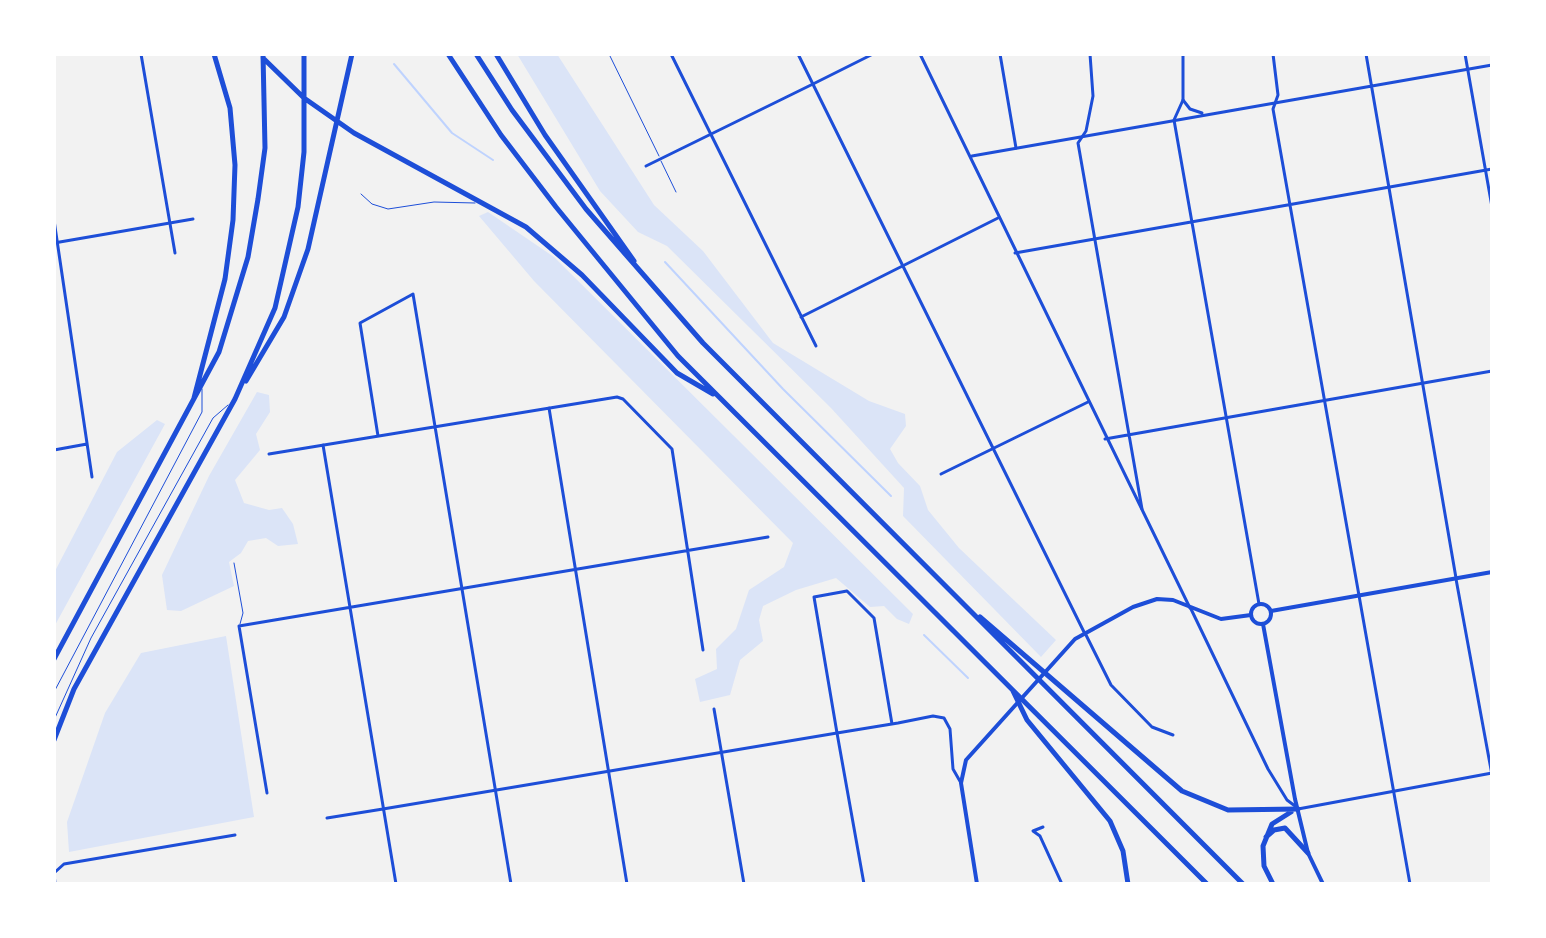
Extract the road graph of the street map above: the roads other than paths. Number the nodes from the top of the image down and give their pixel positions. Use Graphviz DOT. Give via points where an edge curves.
graph roads {
  1 [pos="141,54"];
  2 [pos="214,54"];
  3 [pos="261,54"];
  4 [pos="304,54"];
  5 [pos="352,54"];
  6 [pos="448,54"];
  7 [pos="476,54"];
  8 [pos="496,54"];
  9 [pos="609,54"];
  10 [pos="671,54"];
  11 [pos="798,54"];
  12 [pos="873,54"];
  13 [pos="920,54"];
  14 [pos="1000,54"];
  15 [pos="1090,54"];
  16 [pos="1183,54"];
  17 [pos="1273,54"];
  18 [pos="1366,54"];
  19 [pos="1465,54"];
  20 [pos="1492,65"];
  21 [pos="1468,69"];
  22 [pos="813,84"];
  23 [pos="1372,86"];
  24 [pos="1183,100"];
  25 [pos="1276,103"];
  26 [pos="1206,115"];
  27 [pos="1174,120"];
  28 [pos="711,134"];
  29 [pos="1080,137"];
  30 [pos="1016,148"];
  31 [pos="970,156"];
  32 [pos="660,159"];
  33 [pos="646,166"];
  34 [pos="1492,169"];
  35 [pos="1485,170"];
  36 [pos="1387,188"];
  37 [pos="676,192"];
  38 [pos="361,194"];
  39 [pos="486,202"];
  40 [pos="1290,205"];
  41 [pos="1492,207"];
  42 [pos="998,218"];
  43 [pos="193,219"];
  44 [pos="54,220"];
  45 [pos="1192,222"];
  46 [pos="171,223"];
  47 [pos="1094,240"];
  48 [pos="56,242"];
  49 [pos="175,253"];
  50 [pos="1015,253"];
  51 [pos="903,266"];
  52 [pos="656,291"];
  53 [pos="801,317"];
  54 [pos="816,346"];
  55 [pos="1492,371"];
  56 [pos="1423,383"];
  57 [pos="202,386"];
  58 [pos="721,398"];
  59 [pos="235,399"];
  60 [pos="1325,400"];
  61 [pos="1088,402"];
  62 [pos="549,408"];
  63 [pos="191,409"];
  64 [pos="1227,418"];
  65 [pos="436,426"];
  66 [pos="1128,435"];
  67 [pos="378,436"];
  68 [pos="1105,439"];
  69 [pos="87,444"];
  70 [pos="323,445"];
  71 [pos="992,449"];
  72 [pos="54,450"];
  73 [pos="269,454"];
  74 [pos="941,474"];
  75 [pos="92,477"];
  76 [pos="1144,514"];
  77 [pos="768,537"];
  78 [pos="688,550"];
  79 [pos="234,563"];
  80 [pos="575,569"];
  81 [pos="1492,572"];
  82 [pos="1456,579"];
  83 [pos="462,588"];
  84 [pos="948,589"];
  85 [pos="1359,596"];
  86 [pos="1259,604"];
  87 [pos="349,607"];
  88 [pos="1190,608"];
  89 [pos="1271,611"];
  90 [pos="1251,615"];
  91 [pos="1263,624"];
  92 [pos="239,626"];
  93 [pos="1084,632"];
  94 [pos="703,650"];
  95 [pos="54,659"];
  96 [pos="1011,687"];
  97 [pos="54,692"];
  98 [pos="714,709"];
  99 [pos="54,720"];
  100 [pos="892,724"];
  101 [pos="837,733"];
  102 [pos="1173,735"];
  103 [pos="54,740"];
  104 [pos="721,753"];
  105 [pos="609,771"];
  106 [pos="1492,774"];
  107 [pos="961,783"];
  108 [pos="496,790"];
  109 [pos="1394,792"];
  110 [pos="267,793"];
  111 [pos="383,809"];
  112 [pos="1298,809"];
  113 [pos="327,818"];
  114 [pos="1043,827"];
  115 [pos="235,835"];
  116 [pos="1266,837"];
  117 [pos="1308,853"];
  118 [pos="55,884"];
  119 [pos="396,884"];
  120 [pos="511,884"];
  121 [pos="627,884"];
  122 [pos="744,884"];
  123 [pos="864,884"];
  124 [pos="977,884"];
  125 [pos="1062,884"];
  126 [pos="1128,884"];
  127 [pos="1207,884"];
  128 [pos="1243,884"];
  129 [pos="1273,884"];
  130 [pos="1323,884"];
  131 [pos="1410,884"];
  1 -- 46 [label="street"];
  2 -- 63 [label="highway" via="230,108 233,220 225,279"];
  3 -- 39 [label="highway" via="304,98 354,133"];
  3 -- 57 [label="highway" via="265,148 248,257 219,352"];
  4 -- 59 [label="highway" via="304,152 289,258 275,308"];
  5 -- 59 [label="highway" via="308,249 284,317"];
  6 -- 58 [label="highway" via="556,207 649,322"];
  7 -- 52 [label="highway" via="548,161"];
  8 -- 52 [label="highway" via="563,161"];
  9 -- 32 [label="lane"];
  10 -- 28 [label="street"];
  11 -- 22 [label="street"];
  12 -- 22 [label="street"];
  13 -- 31 [label="street"];
  14 -- 30 [label="street"];
  15 -- 29 [label="street" via="1093,96"];
  16 -- 24 [label="street"];
  17 -- 25 [label="street"];
  18 -- 23 [label="street"];
  19 -- 21 [label="street"];
  20 -- 21 [label="street"];
  21 -- 23 [label="street"];
  21 -- 35 [label="street"];
  22 -- 28 [label="street"];
  22 -- 51 [label="street"];
  23 -- 25 [label="street"];
  23 -- 36 [label="street"];
  24 -- 26 [label="street"];
  24 -- 27 [label="street"];
  25 -- 26 [label="street"];
  25 -- 40 [label="street"];
  26 -- 27 [label="street"];
  27 -- 29 [label="street"];
  27 -- 45 [label="street"];
  28 -- 32 [label="street"];
  28 -- 53 [label="street"];
  29 -- 30 [label="street"];
  29 -- 47 [label="street"];
  30 -- 31 [label="street"];
  31 -- 42 [label="street"];
  32 -- 33 [label="street"];
  32 -- 37 [label="lane"];
  34 -- 35 [label="street"];
  35 -- 36 [label="street"];
  35 -- 41 [label="street"];
  36 -- 40 [label="street"];
  36 -- 56 [label="street"];
  38 -- 39 [label="lane" via="388,209"];
  39 -- 58 [label="highway" via="559,253 677,373"];
  40 -- 45 [label="street"];
  40 -- 60 [label="street"];
  42 -- 50 [label="street"];
  42 -- 51 [label="street"];
  43 -- 46 [label="street"];
  44 -- 48 [label="street"];
  45 -- 47 [label="street"];
  45 -- 64 [label="street"];
  46 -- 48 [label="street"];
  46 -- 49 [label="street"];
  47 -- 50 [label="street"];
  47 -- 66 [label="street"];
  48 -- 69 [label="street"];
  50 -- 61 [label="street"];
  51 -- 53 [label="street"];
  51 -- 71 [label="street"];
  52 -- 84 [label="highway"];
  53 -- 54 [label="street"];
  55 -- 56 [label="street"];
  56 -- 60 [label="street"];
  56 -- 82 [label="street"];
  57 -- 63 [label="highway"];
  57 -- 97 [label="lane" via="202,412"];
  58 -- 96 [label="highway"];
  59 -- 99 [label="lane" via="213,418 91,638"];
  59 -- 103 [label="highway" via="74,689"];
  60 -- 64 [label="street"];
  60 -- 85 [label="street"];
  61 -- 68 [label="street"];
  61 -- 71 [label="street"];
  62 -- 65 [label="street"];
  62 -- 78 [label="street" via="623,399 672,449"];
  62 -- 80 [label="street"];
  63 -- 95 [label="highway"];
  64 -- 66 [label="street"];
  64 -- 86 [label="street"];
  65 -- 67 [label="street"];
  65 -- 67 [label="street" via="413,294 360,323"];
  65 -- 83 [label="street"];
  66 -- 68 [label="street"];
  66 -- 76 [label="street"];
  67 -- 70 [label="street"];
  68 -- 76 [label="street"];
  69 -- 72 [label="street"];
  69 -- 75 [label="street"];
  70 -- 73 [label="street"];
  70 -- 87 [label="street"];
  71 -- 74 [label="street"];
  71 -- 93 [label="street"];
  76 -- 88 [label="street"];
  77 -- 78 [label="street"];
  78 -- 80 [label="street"];
  78 -- 94 [label="street"];
  79 -- 92 [label="lane" via="243,613"];
  80 -- 83 [label="street"];
  80 -- 105 [label="street"];
  81 -- 82 [label="main road"];
  82 -- 85 [label="main road"];
  82 -- 106 [label="street"];
  83 -- 87 [label="street"];
  83 -- 108 [label="street"];
  84 -- 112 [label="highway" via="1182,791 1228,810"];
  84 -- 128 [label="highway"];
  85 -- 89 [label="main road"];
  85 -- 109 [label="street"];
  86 -- 89 [label="main road"];
  86 -- 90 [label="main road"];
  87 -- 92 [label="street"];
  87 -- 111 [label="street"];
  88 -- 90 [label="main road" via="1221,619"];
  88 -- 93 [label="main road" via="1150,600"];
  88 -- 112 [label="street" via="1268,769"];
  89 -- 91 [label="main road"];
  90 -- 91 [label="main road"];
  91 -- 112 [label="main road"];
  92 -- 110 [label="street"];
  93 -- 102 [label="street" via="1111,685 1152,727"];
  93 -- 107 [label="main road" via="966,760"];
  96 -- 126 [label="highway" via="1027,720 1110,821 1123,851"];
  96 -- 127 [label="highway"];
  98 -- 104 [label="street"];
  100 -- 101 [label="street"];
  100 -- 101 [label="street" via="874,618 847,591 814,597"];
  100 -- 107 [label="street" via="944,718 953,769"];
  101 -- 104 [label="street"];
  101 -- 123 [label="street"];
  104 -- 105 [label="street"];
  104 -- 122 [label="street"];
  105 -- 108 [label="street"];
  105 -- 121 [label="street"];
  106 -- 109 [label="street"];
  107 -- 124 [label="main road"];
  108 -- 111 [label="street"];
  108 -- 120 [label="street"];
  109 -- 112 [label="street"];
  109 -- 131 [label="street"];
  111 -- 113 [label="street"];
  111 -- 119 [label="street"];
  112 -- 116 [label="highway" via="1272,824"];
  112 -- 117 [label="main road"];
  114 -- 125 [label="street" via="1033,831"];
  115 -- 118 [label="street" via="64,864 54,873"];
  116 -- 117 [label="highway" via="1285,828"];
  116 -- 129 [label="highway" via="1262,856"];
  117 -- 130 [label="main road"];
}
